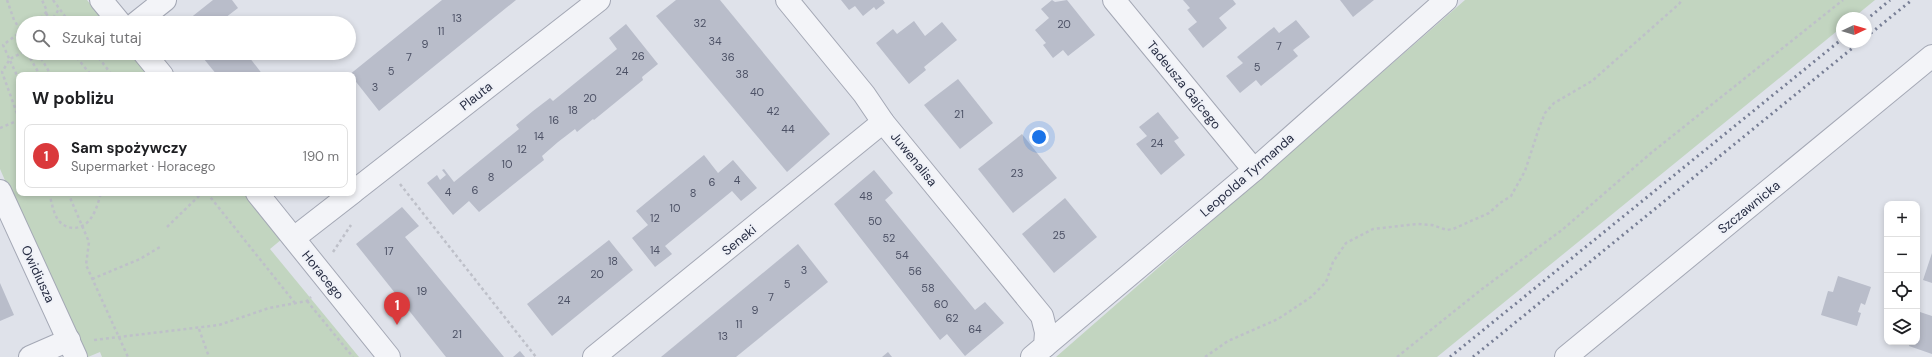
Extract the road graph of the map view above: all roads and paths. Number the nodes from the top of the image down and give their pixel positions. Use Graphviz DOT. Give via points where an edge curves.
graph roads {
  1 [pos="7,0"];
  2 [pos="42,0"];
  3 [pos="53,0"];
  4 [pos="101,0"];
  5 [pos="165,0"];
  6 [pos="599,0"];
  7 [pos="787,0"];
  8 [pos="1114,0"];
  9 [pos="1446,0"];
  10 [pos="1682,0"];
  11 [pos="1843,0"];
  12 [pos="59,9"];
  13 [pos="46,13"];
  14 [pos="43,16"];
  15 [pos="48,16"];
  16 [pos="55,16"];
  17 [pos="64,16"];
  18 [pos="114,16"];
  19 [pos="145,16"];
  20 [pos="16,23"];
  21 [pos="16,36"];
  22 [pos="1932,56"];
  23 [pos="16,57"];
  24 [pos="10,59"];
  25 [pos="31,60"];
  26 [pos="42,60"];
  27 [pos="79,60"];
  28 [pos="100,60"];
  29 [pos="150,60"];
  30 [pos="38,72"];
  31 [pos="49,72"];
  32 [pos="89,72"];
  33 [pos="110,72"];
  34 [pos="160,72"];
  35 [pos="16,73"];
  36 [pos="16,111"];
  37 [pos="16,120"];
  38 [pos="883,122"];
  39 [pos="0,128"];
  40 [pos="386,167"];
  41 [pos="1254,170"];
  42 [pos="0,191"];
  43 [pos="356,191"];
  44 [pos="50,196"];
  45 [pos="69,196"];
  46 [pos="101,196"];
  47 [pos="199,196"];
  48 [pos="209,196"];
  49 [pos="260,196"];
  50 [pos="349,196"];
  51 [pos="82,226"];
  52 [pos="167,227"];
  53 [pos="294,238"];
  54 [pos="160,247"];
  55 [pos="92,279"];
  56 [pos="329,284"];
  57 [pos="307,301"];
  58 [pos="295,303"];
  59 [pos="199,329"];
  60 [pos="118,337"];
  61 [pos="71,347"];
  62 [pos="1038,352"];
  63 [pos="30,357"];
  64 [pos="128,357"];
  65 [pos="209,357"];
  66 [pos="353,357"];
  67 [pos="389,357"];
  68 [pos="536,357"];
  69 [pos="594,357"];
  70 [pos="1205,357"];
  71 [pos="1397,357"];
  72 [pos="1566,357"];
  1 -- 20 [label="path"];
  2 -- 13 [label="path" via="47,7"];
  3 -- 12 [label="path"];
  4 -- 18 [label="street"];
  5 -- 19 [label="street"];
  6 -- 40 [label="street, Plauta"];
  7 -- 38 [label="street, Juwenalisa" via="864,94"];
  8 -- 41 [label="street, Tadeusza Gajcego"];
  9 -- 41 [label="street, Leopolda Tyrmanda"];
  10 -- 70 [label="path" via="1592,81 1554,103 1543,118 1525,171 1511,196 1489,213 1447,230 1417,224 1373,229 1346,243 1333,262 1326,282 1311,297 1278,319 1228,341"];
  11 -- 71 [label="path" via="1651,153 1562,230 1482,289"];
  12 -- 16 [label="path"];
  12 -- 17 [label="path"];
  13 -- 14 [label="path"];
  13 -- 15 [label="path"];
  21 -- 24 [label="path" via="4,44"];
  22 -- 72 [label="street, Szczawnicka"];
  23 -- 24 [label="path"];
  24 -- 35 [label="path"];
  24 -- 36 [label="path" via="2,72"];
  25 -- 30 [label="path"];
  26 -- 31 [label="path"];
  27 -- 32 [label="path"];
  28 -- 33 [label="path"];
  29 -- 34 [label="street"];
  37 -- 39 [label="path"];
  38 -- 62 [label="street, Juwenalisa" via="1042,316 1046,332"];
  38 -- 69 [label="street, Seneki"];
  40 -- 43 [label="street, Plauta"];
  40 -- 68 [label="path"];
  41 -- 62 [label="street, Leopolda Tyrmanda"];
  42 -- 61 [label="street, Owidiusza"];
  44 -- 51 [label="path" via="61,223 68,228"];
  45 -- 51 [label="path"];
  46 -- 51 [label="path" via="89,221"];
  47 -- 52 [label="path"];
  48 -- 58 [label="path"];
  49 -- 53 [label="street, Horacego"];
  50 -- 53 [label="street, Plauta"];
  51 -- 55 [label="path" via="89,242 86,265"];
  53 -- 56 [label="street, Horacego"];
  54 -- 55 [label="path" via="140,259"];
  55 -- 60 [label="path"];
  56 -- 57 [label="path"];
  56 -- 67 [label="street, Horacego"];
  57 -- 58 [label="path"];
  57 -- 66 [label="path"];
  58 -- 59 [label="path" via="268,308 220,325"];
  59 -- 60 [label="path"];
  59 -- 65 [label="path"];
  60 -- 61 [label="path"];
  60 -- 64 [label="path"];
  61 -- 63 [label="street"];
}
